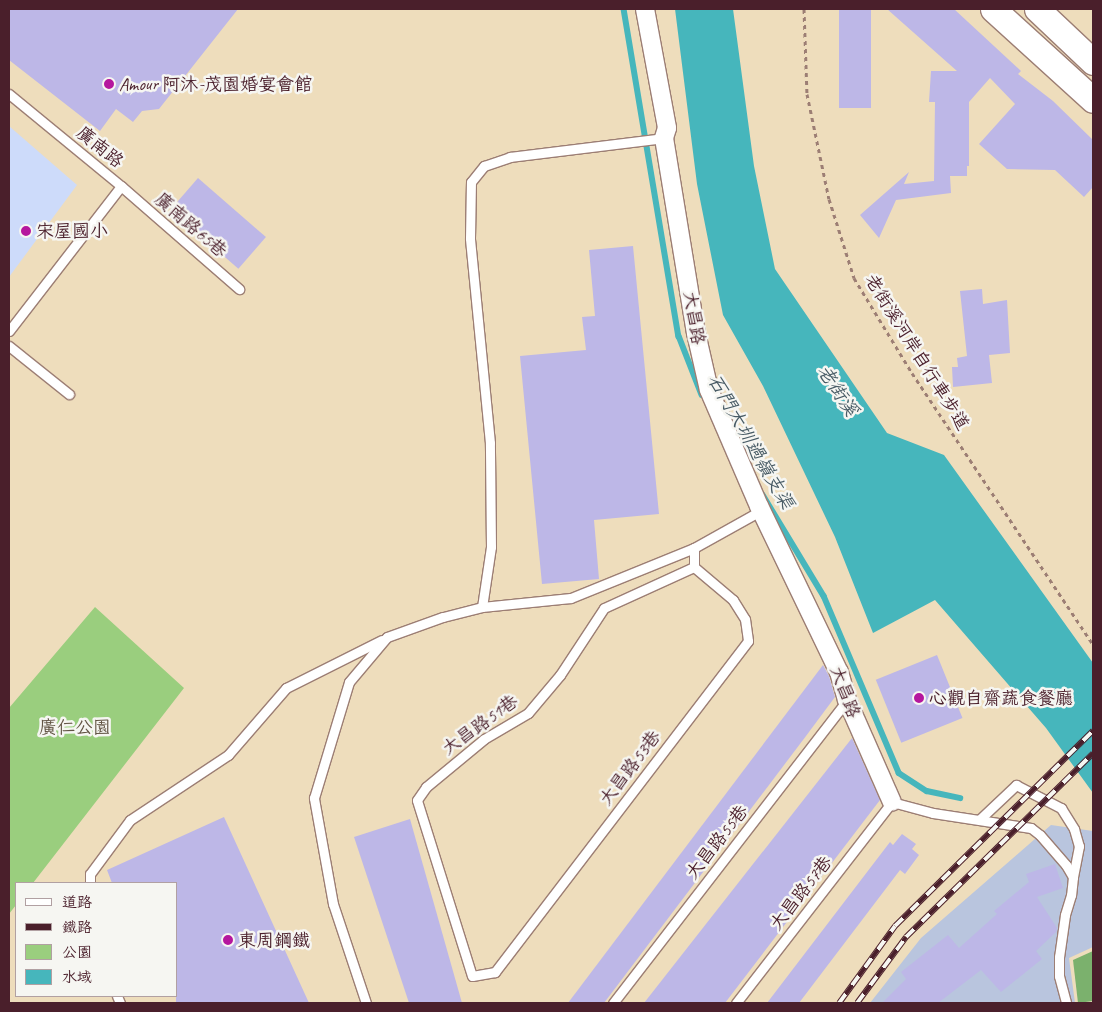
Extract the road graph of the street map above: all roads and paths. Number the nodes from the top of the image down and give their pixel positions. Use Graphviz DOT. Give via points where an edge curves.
graph roads {
  1 [pos="645,9"];
  2 [pos="804,9"];
  3 [pos="993,9"];
  4 [pos="1035,9"];
  5 [pos="1014,28"];
  6 [pos="1093,62"];
  7 [pos="9,94"];
  8 [pos="1093,100"];
  9 [pos="666,133"];
  10 [pos="121,186"];
  11 [pos="240,289"];
  12 [pos="9,331"];
  13 [pos="9,346"];
  14 [pos="69,394"];
  15 [pos="762,510"];
  16 [pos="694,548"];
  17 [pos="694,568"];
  18 [pos="482,606"];
  19 [pos="386,637"];
  20 [pos="1093,644"];
  21 [pos="847,700"];
  22 [pos="892,802"];
  23 [pos="980,819"];
  24 [pos="1073,877"];
  25 [pos="90,882"];
  26 [pos="472,976"];
  27 [pos="366,1003"];
  28 [pos="612,1003"];
  29 [pos="736,1003"];
  30 [pos="1066,1003"];
  1 -- 9 [label="street"];
  2 -- 20 [label="path, 老街溪河岸自行車步道" via="808,94 829,199 854,278 912,373"];
  3 -- 5 [label="main road"];
  4 -- 5 [label="street"];
  4 -- 6 [label="main road"];
  5 -- 8 [label="main road"];
  7 -- 10 [label="lane, 廣南路"];
  9 -- 15 [label="street, 大昌路" via="674,137 706,330 721,389"];
  9 -- 18 [label="lane" via="510,157 484,166 470,182 470,238 490,442 491,548"];
  10 -- 11 [label="lane, 廣南路65巷"];
  10 -- 12 [label="lane, 廣南路"];
  13 -- 14 [label="lane"];
  15 -- 16 [label="lane"];
  15 -- 21 [label="street, 大昌路" via="839,672"];
  16 -- 17 [label="lane"];
  16 -- 18 [label="lane" via="571,598"];
  17 -- 26 [label="lane, 大昌路53巷" via="733,600 745,619 748,640 495,972"];
  17 -- 26 [label="lane, 大昌路51巷" via="604,608 560,675 528,713 484,739 426,787 417,800"];
  18 -- 19 [label="lane"];
  19 -- 25 [label="lane" via="286,688 228,755 130,820 90,874"];
  19 -- 27 [label="lane" via="349,682 314,798 334,904"];
  21 -- 22 [label="street, 大昌路"];
  21 -- 28 [label="lane, 大昌路55巷"];
  22 -- 23 [label="lane" via="933,813"];
  22 -- 29 [label="lane, 大昌路57巷"];
  23 -- 24 [label="lane" via="1030,828 1040,834"];
  23 -- 24 [label="lane" via="1016,784 1061,808 1080,846"];
  24 -- 30 [label="lane" via="1059,957 1059,976"];
}
